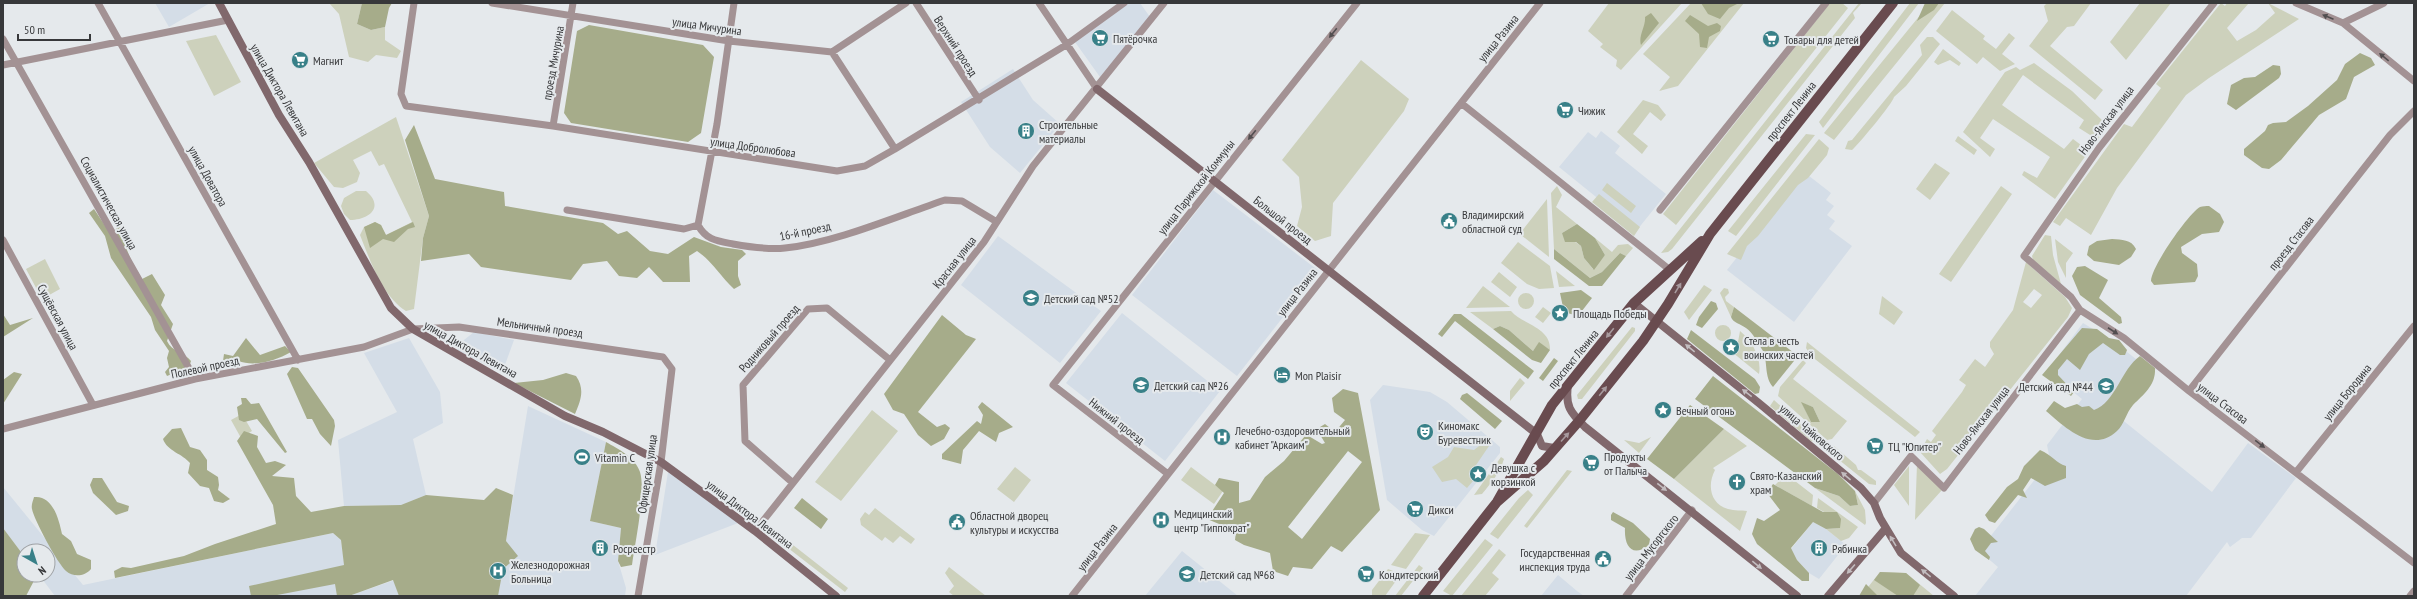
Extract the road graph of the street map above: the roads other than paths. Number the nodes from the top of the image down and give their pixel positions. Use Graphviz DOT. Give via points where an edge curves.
graph roads {
  1 [pos="98,3"];
  2 [pos="220,3"];
  3 [pos="414,3"];
  4 [pos="492,3"];
  5 [pos="573,3"];
  6 [pos="734,3"];
  7 [pos="906,3"];
  8 [pos="916,3"];
  9 [pos="1039,3"];
  10 [pos="1124,3"];
  11 [pos="1164,3"];
  12 [pos="1358,3"];
  13 [pos="1540,3"];
  14 [pos="1826,3"];
  15 [pos="1893,3"];
  16 [pos="2214,3"];
  17 [pos="2296,3"];
  18 [pos="2384,3"];
  19 [pos="572,17"];
  20 [pos="228,20"];
  21 [pos="2342,23"];
  22 [pos="3,38"];
  23 [pos="120,40"];
  24 [pos="728,41"];
  25 [pos="1066,45"];
  26 [pos="832,52"];
  27 [pos="16,62"];
  28 [pos="3,65"];
  29 [pos="2414,81"];
  30 [pos="1097,89"];
  31 [pos="979,100"];
  32 [pos="1461,103"];
  33 [pos="2414,111"];
  34 [pos="553,126"];
  35 [pos="895,149"];
  36 [pos="712,153"];
  37 [pos="1214,181"];
  38 [pos="567,210"];
  39 [pos="1660,210"];
  40 [pos="997,222"];
  41 [pos="698,225"];
  42 [pos="1710,234"];
  43 [pos="3,240"];
  44 [pos="2024,256"];
  45 [pos="1328,270"];
  46 [pos="1670,270"];
  47 [pos="1634,303"];
  48 [pos="2080,310"];
  49 [pos="1657,321"];
  50 [pos="2414,326"];
  51 [pos="413,329"];
  52 [pos="663,356"];
  53 [pos="298,360"];
  54 [pos="890,360"];
  55 [pos="196,379"];
  56 [pos="1053,385"];
  57 [pos="1568,385"];
  58 [pos="2189,391"];
  59 [pos="93,405"];
  60 [pos="1579,421"];
  61 [pos="3,429"];
  62 [pos="1537,434"];
  63 [pos="1554,448"];
  64 [pos="661,462"];
  65 [pos="2297,472"];
  66 [pos="1168,474"];
  67 [pos="793,483"];
  68 [pos="1497,502"];
  69 [pos="1874,503"];
  70 [pos="1692,510"];
  71 [pos="1886,528"];
  72 [pos="755,531"];
  73 [pos="2414,563"];
  74 [pos="2414,591"];
  75 [pos="638,596"];
  76 [pos="836,596"];
  77 [pos="1072,596"];
  78 [pos="1422,596"];
  79 [pos="1626,596"];
  80 [pos="1797,596"];
  81 [pos="1828,596"];
  82 [pos="1954,596"];
  83 [pos="2410,596"];
  1 -- 23 [label="street, улица Доватора"];
  2 -- 20 [label="street, улица Диктора Левитана"];
  3 -- 34 [label="street, улица Добролюбова" via="401,94 406,106"];
  4 -- 19 [label="street, улица Мичурина"];
  5 -- 19 [label="street, проезд Мичурина"];
  6 -- 24 [label="street"];
  7 -- 26 [label="street"];
  8 -- 31 [label="street, Верхний проезд"];
  9 -- 25 [label="street, Большой проезд"];
  10 -- 25 [label="street"];
  11 -- 30 [label="street, Красная улица"];
  12 -- 37 [label="street, улица Парижской Коммуны, one-way"];
  13 -- 32 [label="street, улица Разина"];
  14 -- 39 [label="street"];
  15 -- 42 [label="main road, проспект Ленина"];
  16 -- 44 [label="street, Ново-Ямская улица" via="2099,148"];
  21 -- 17 [label="street, one-way"];
  18 -- 21 [label="street"];
  19 -- 24 [label="street, улица Мичурина"];
  19 -- 34 [label="street, проезд Мичурина"];
  20 -- 23 [label="street"];
  20 -- 51 [label="street, улица Диктора Левитана" via="279,115 309,162 391,308"];
  29 -- 21 [label="street, one-way"];
  22 -- 27 [label="street, Социалистическая улица"];
  23 -- 27 [label="street"];
  23 -- 53 [label="street, улица Доватора"];
  24 -- 26 [label="street, улица Мичурина"];
  24 -- 36 [label="street"];
  25 -- 30 [label="street, Большой проезд"];
  25 -- 31 [label="street, улица Добролюбова"];
  26 -- 35 [label="street"];
  27 -- 28 [label="street"];
  27 -- 55 [label="street, Социалистическая улица"];
  30 -- 37 [label="street, Большой проезд"];
  30 -- 40 [label="street, Красная улица" via="1033,166"];
  31 -- 35 [label="street, улица Добролюбова"];
  32 -- 45 [label="street, улица Разина"];
  32 -- 46 [label="street"];
  33 -- 58 [label="street, проезд Стасова" via="2390,135"];
  34 -- 36 [label="street, улица Добролюбова"];
  35 -- 36 [label="street, улица Добролюбова" via="866,166 837,171"];
  36 -- 41 [label="street"];
  37 -- 45 [label="street, Большой проезд"];
  37 -- 56 [label="street, улица Парижской Коммуны"];
  38 -- 41 [label="street" via="684,229"];
  40 -- 41 [label="street, 16-й проезд" via="962,201 945,200 824,240 783,248 752,248 712,239 704,234"];
  40 -- 54 [label="street, Красная улица"];
  42 -- 46 [label="main road, проспект Ленина"];
  49 -- 42 [label="main road, проспект Ленина, one-way"];
  43 -- 59 [label="street, Сущёвская улица"];
  44 -- 48 [label="street, улица Стасова" via="2071,297"];
  45 -- 62 [label="street, Большой проезд"];
  45 -- 66 [label="street, улица Разина"];
  46 -- 47 [label="main road, проспект Ленина"];
  47 -- 49 [label="street, улица Чайковского"];
  47 -- 57 [label="main road, проспект Ленина, one-way"];
  48 -- 58 [label="street, улица Стасова, one-way" via="2124,338"];
  48 -- 69 [label="street, Ново-Ямская улица" via="1944,488 1911,456"];
  60 -- 49 [label="main road, проспект Ленина, one-way"];
  69 -- 49 [label="street, улица Чайковского, one-way" via="1861,488 1766,408"];
  50 -- 65 [label="street, улица Бородина"];
  51 -- 52 [label="street, Мельничный проезд" via="459,327"];
  51 -- 53 [label="street, Полевой проезд" via="364,347"];
  51 -- 64 [label="street, улица Диктора Левитана" via="565,416"];
  52 -- 64 [label="street, Офицерская улица" via="672,369"];
  53 -- 55 [label="street, Полевой проезд"];
  54 -- 67 [label="street, Красная улица"];
  54 -- 67 [label="street, Родниковый проезд" via="827,308 808,308 743,386 745,442"];
  55 -- 59 [label="street, Полевой проезд"];
  56 -- 66 [label="street, Нижний проезд"];
  57 -- 60 [label="street" via="1566,400"];
  57 -- 62 [label="main road, проспект Ленина" via="1552,405"];
  58 -- 65 [label="street, улица Стасова, one-way"];
  59 -- 61 [label="street, Полевой проезд"];
  63 -- 60 [label="main road, проспект Ленина, one-way"];
  60 -- 70 [label="street, one-way"];
  62 -- 63 [label="street, Большой проезд" via="1542,446"];
  62 -- 68 [label="main road, проспект Ленина"];
  63 -- 68 [label="main road, проспект Ленина"];
  64 -- 72 [label="street, улица Диктора Левитана"];
  64 -- 75 [label="street, Офицерская улица"];
  65 -- 73 [label="street, улица Стасова"];
  66 -- 77 [label="street, улица Разина"];
  67 -- 72 [label="street, Красная улица"];
  68 -- 78 [label="main road, проспект Ленина"];
  69 -- 71 [label="street, улица Чайковского"];
  70 -- 79 [label="street, улица Мусоргского"];
  70 -- 80 [label="street, one-way"];
  71 -- 81 [label="street, one-way"];
  82 -- 71 [label="street, улица Чайковского, one-way" via="1900,553"];
  72 -- 76 [label="street, улица Диктора Левитана"];
  74 -- 83 [label="street"];
}
